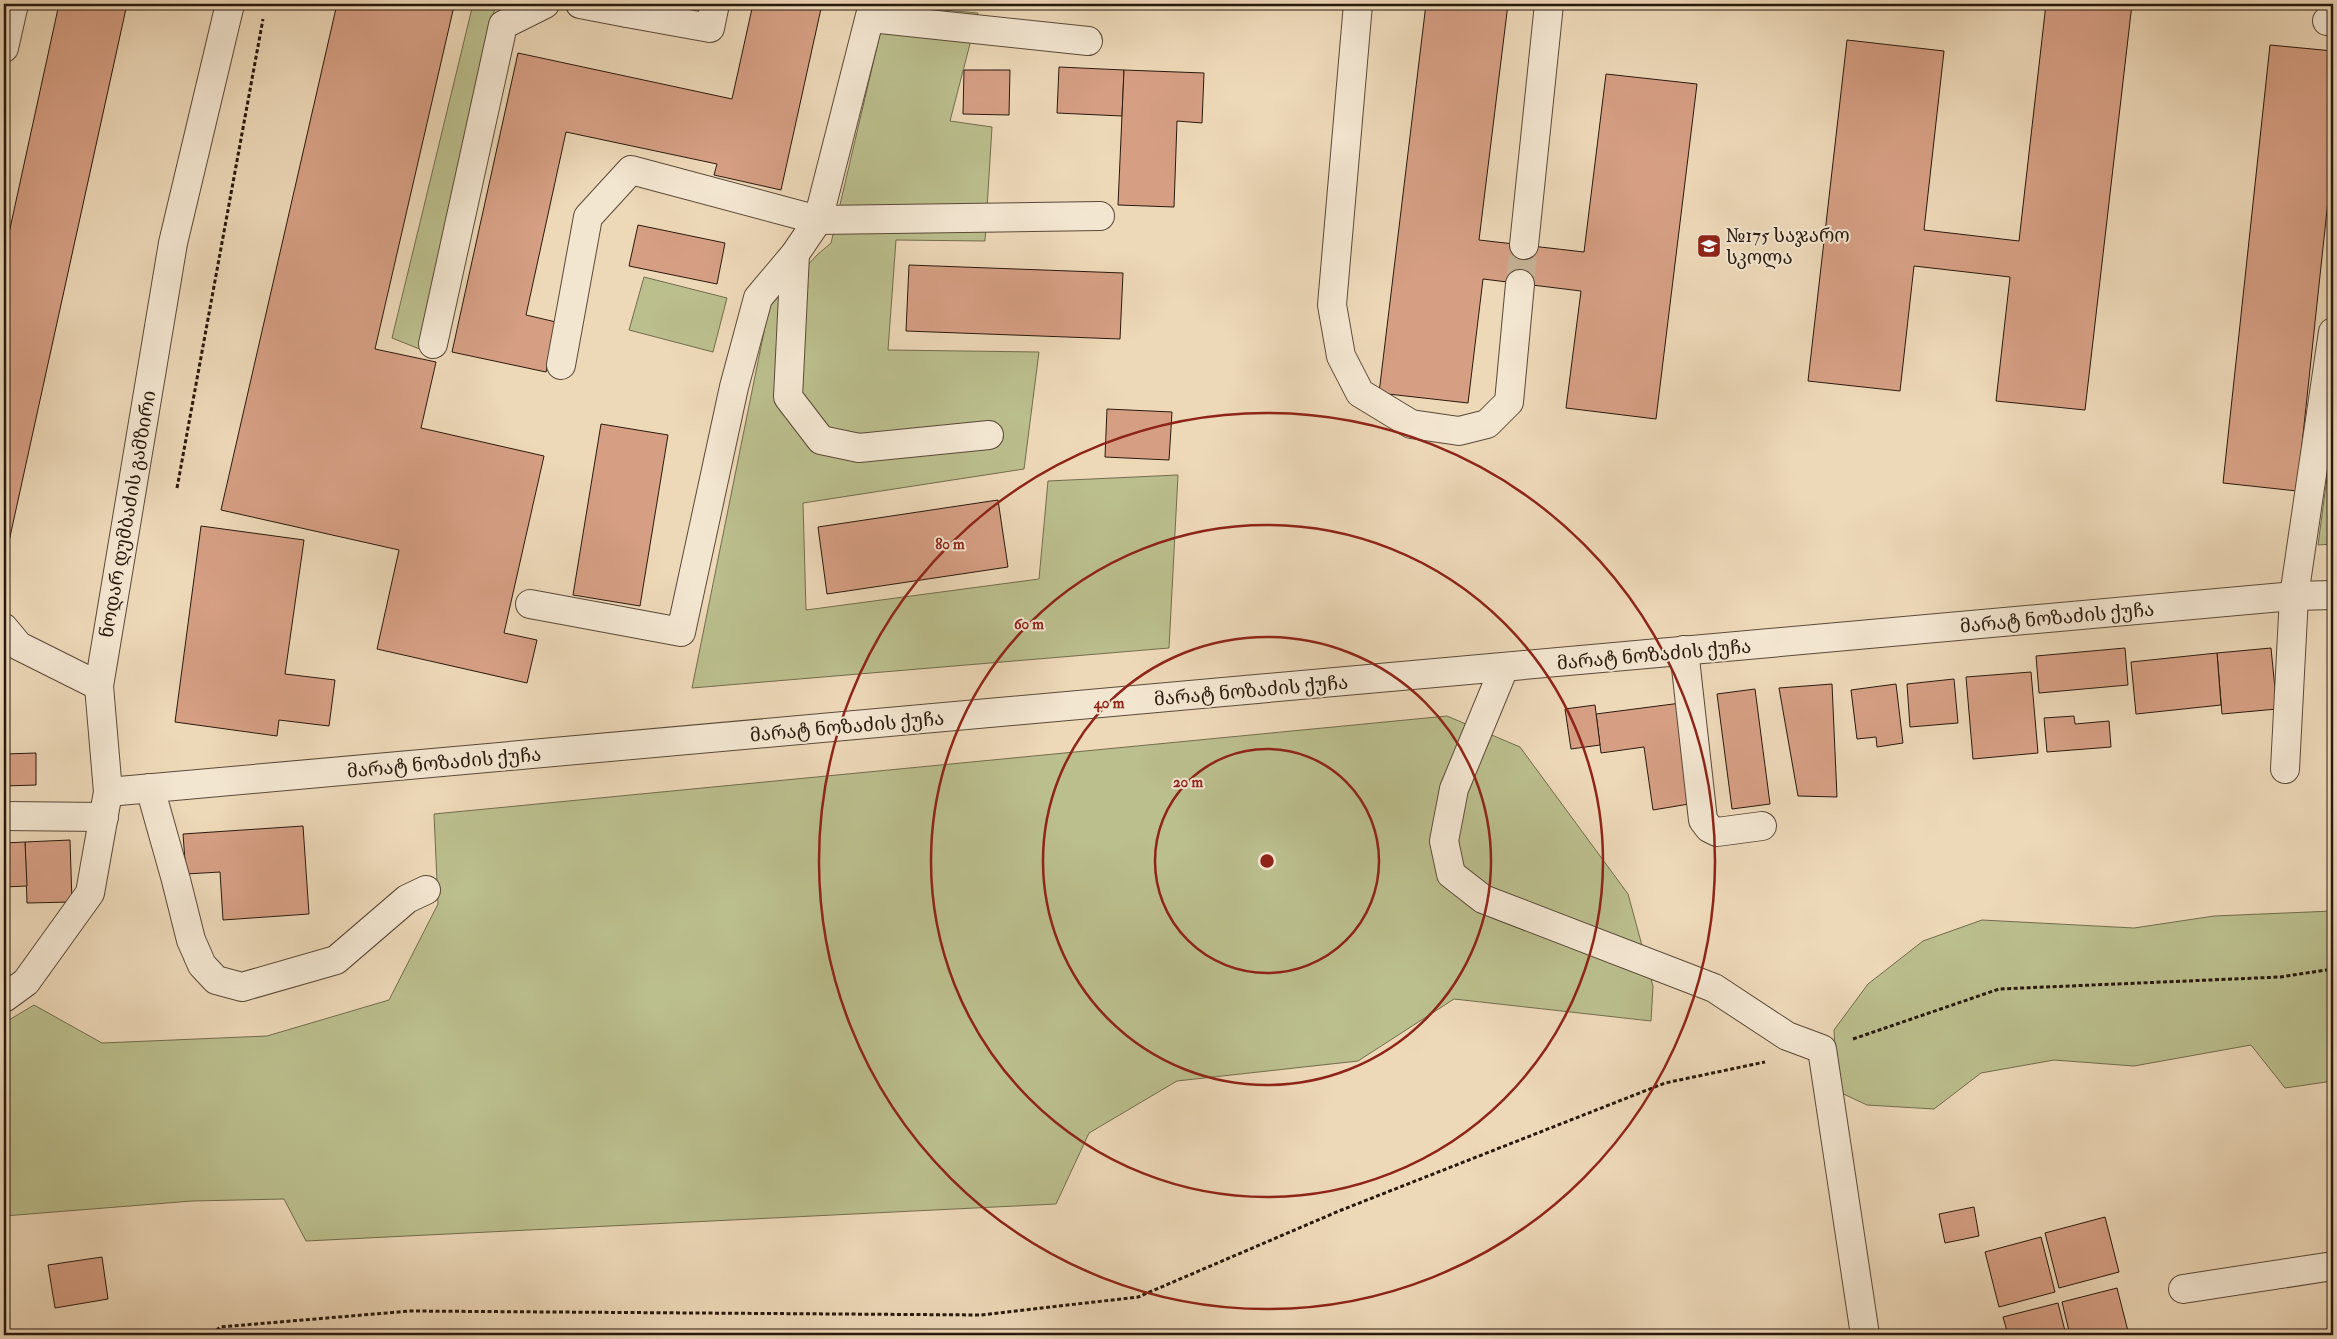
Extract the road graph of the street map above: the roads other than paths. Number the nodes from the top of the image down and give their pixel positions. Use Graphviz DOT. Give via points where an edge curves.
graph roads {
  1 [pos="14,4"];
  2 [pos="230,4"];
  3 [pos="545,4"];
  4 [pos="580,4"];
  5 [pos="714,4"];
  6 [pos="1358,4"];
  7 [pos="1549,4"];
  8 [pos="628,8"];
  9 [pos="872,11"];
  10 [pos="1088,41"];
  11 [pos="4,48"];
  12 [pos="1100,216"];
  13 [pos="818,220"];
  14 [pos="1524,245"];
  15 [pos="795,254"];
  16 [pos="1520,284"];
  17 [pos="2333,332"];
  18 [pos="433,344"];
  19 [pos="562,365"];
  20 [pos="989,435"];
  21 [pos="2333,595"];
  22 [pos="2294,596"];
  23 [pos="530,604"];
  24 [pos="4,628"];
  25 [pos="1684,650"];
  26 [pos="1504,668"];
  27 [pos="98,686"];
  28 [pos="2286,769"];
  29 [pos="150,788"];
  30 [pos="106,805"];
  31 [pos="4,816"];
  32 [pos="1762,826"];
  33 [pos="426,890"];
  34 [pos="4,998"];
  35 [pos="2333,1266"];
  36 [pos="2183,1289"];
  37 [pos="1865,1335"];
  1 -- 11 [label="street"];
  2 -- 27 [label="street, ნოდარ დუმბაძის გამზირი" via="173,243"];
  3 -- 18 [label="street" via="503,25"];
  4 -- 8 [label="street"];
  5 -- 8 [label="street" via="710,28"];
  6 -- 16 [label="street" via="1332,305 1341,356 1360,393 1411,424 1459,431 1487,424 1508,402"];
  7 -- 14 [label="street"];
  9 -- 10 [label="street"];
  9 -- 13 [label="street"];
  12 -- 13 [label="street"];
  13 -- 15 [label="street"];
  13 -- 19 [label="street" via="631,170 588,217"];
  15 -- 20 [label="street" via="788,397 821,440 859,448"];
  15 -- 23 [label="street" via="758,298 734,387 681,632"];
  17 -- 22 [label="street"];
  21 -- 22 [label="street, მარატ ნოზაძის ქუჩა"];
  22 -- 25 [label="street, მარატ ნოზაძის ქუჩა"];
  22 -- 28 [label="street"];
  24 -- 27 [label="street" via="19,646"];
  25 -- 26 [label="street, მარატ ნოზაძის ქუჩა"];
  25 -- 32 [label="street" via="1703,820 1717,832"];
  26 -- 29 [label="street, მარატ ნოზაძის ქუჩა"];
  26 -- 37 [label="street" via="1454,789 1444,841 1451,874 1483,899 1714,988 1788,1036 1822,1049"];
  27 -- 30 [label="street, ნოდარ დუმბაძის გამზირი"];
  29 -- 30 [label="street, მარატ ნოზაძის ქუჩა"];
  29 -- 33 [label="street" via="191,940 202,965 216,980 242,987 336,960 407,899"];
  30 -- 31 [label="street, მარატ ნოზაძის ქუჩა"];
  30 -- 34 [label="street, ნოდარ დუმბაძის გამზირი" via="90,893 26,982"];
  35 -- 36 [label="street"];
}
